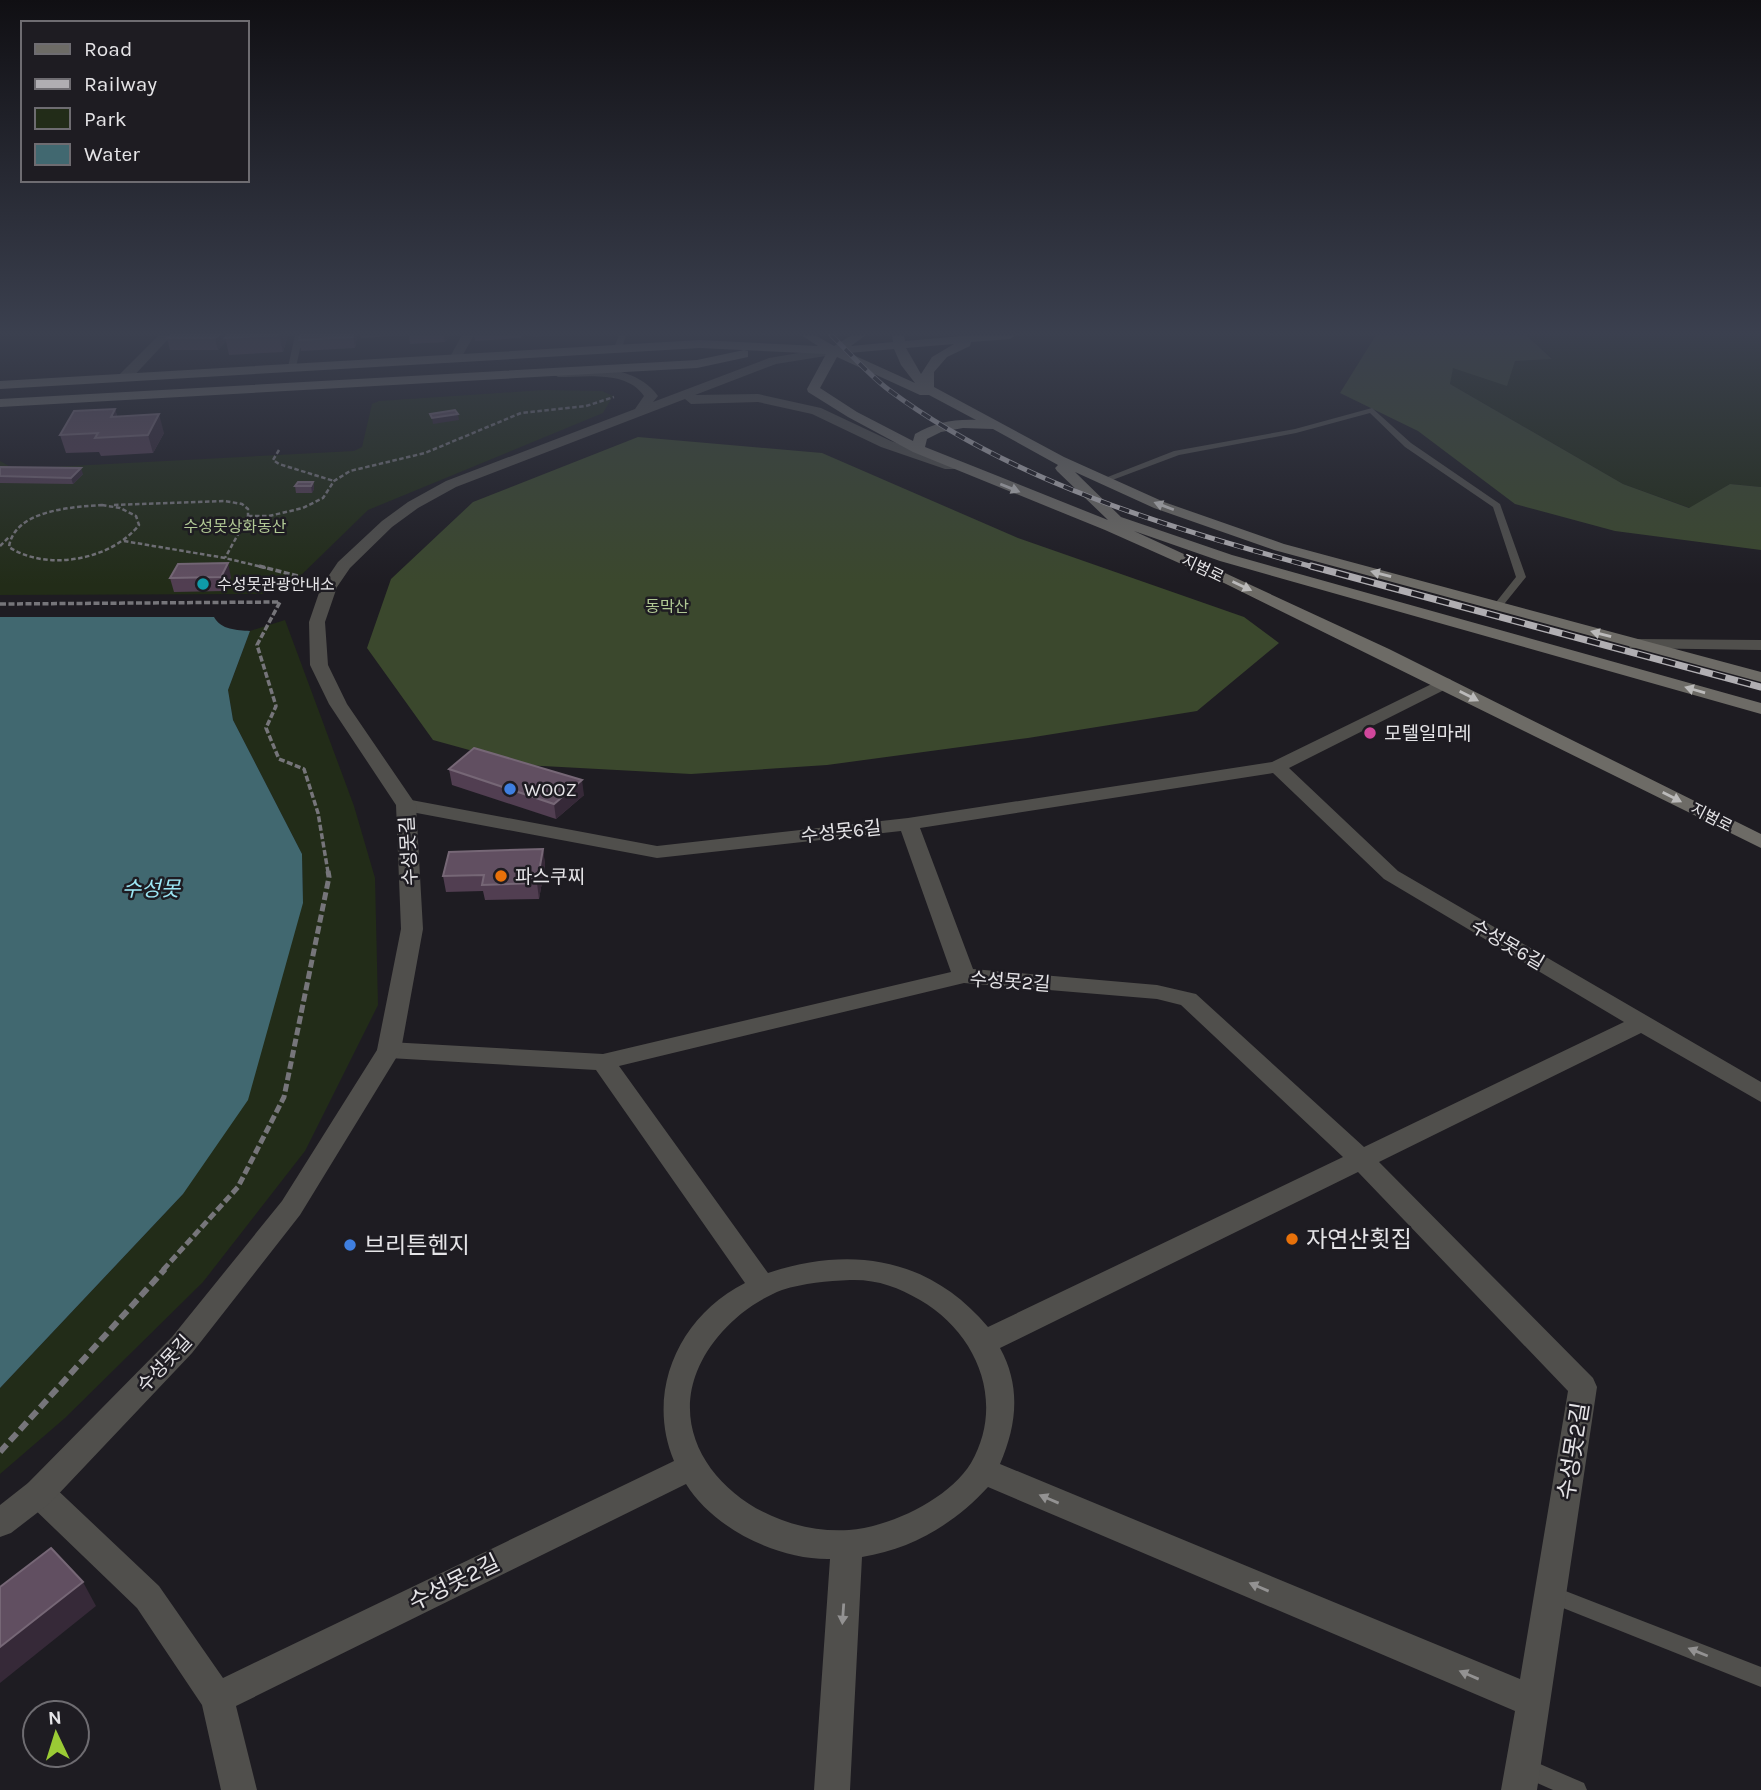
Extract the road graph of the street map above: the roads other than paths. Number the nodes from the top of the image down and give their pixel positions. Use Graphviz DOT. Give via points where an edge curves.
graph roads {
  1 [pos="626,419"];
  2 [pos="832,419"];
  3 [pos="861,419"];
  4 [pos="980,419"];
  5 [pos="1341,419"];
  6 [pos="1381,419"];
  7 [pos="995,427"];
  8 [pos="918,449"];
  9 [pos="1050,456"];
  10 [pos="974,474"];
  11 [pos="1104,481"];
  12 [pos="1498,606"];
  13 [pos="1636,644"];
  14 [pos="1761,645"];
  15 [pos="1761,677"];
  16 [pos="1444,683"];
  17 [pos="1761,709"];
  18 [pos="1277,767"];
  19 [pos="406,805"];
  20 [pos="908,824"];
  21 [pos="1761,842"];
  22 [pos="964,976"];
  23 [pos="1642,1023"];
  24 [pos="389,1050"];
  25 [pos="603,1062"];
  26 [pos="1761,1093"];
  27 [pos="1363,1160"];
  28 [pos="762,1286"];
  29 [pos="985,1342"];
  30 [pos="691,1467"];
  31 [pos="983,1471"];
  32 [pos="39,1493"];
  33 [pos="0,1523"];
  34 [pos="847,1546"];
  35 [pos="1550,1594"];
  36 [pos="1761,1677"];
  37 [pos="217,1698"];
  38 [pos="1532,1702"];
  39 [pos="1520,1778"];
  40 [pos="239,1790"];
  41 [pos="832,1790"];
  42 [pos="1577,1790"];
  1 -- 19 [label="street, 수성못길" via="451,484 387,524 344,565 329,587 317,622 319,665 338,704"];
  2 -- 10 [label="street" via="886,444"];
  3 -- 8 [label="main road, 지범로"];
  4 -- 7 [label="main road"];
  5 -- 11 [label="lane" via="1178,453"];
  6 -- 12 [label="lane" via="1408,444 1497,506 1521,577"];
  7 -- 8 [label="main road" via="966,424 939,428 920,437"];
  7 -- 9 [label="main road"];
  8 -- 10 [label="main road, 지범로"];
  9 -- 11 [label="main road"];
  17 -- 9 [label="main road, one-way" via="1226,558 1116,520"];
  10 -- 16 [label="main road, 지범로, one-way" via="1150,544"];
  12 -- 11 [label="main road, one-way" via="1279,547"];
  13 -- 12 [label="main road, one-way"];
  13 -- 14 [label="street"];
  13 -- 15 [label="main road"];
  16 -- 18 [label="street, 수성못6길"];
  16 -- 21 [label="main road, 지범로, one-way"];
  18 -- 20 [label="street, 수성못6길"];
  18 -- 23 [label="street, 수성못6길" via="1391,875"];
  19 -- 20 [label="street, 수성못6길" via="657,852"];
  19 -- 24 [label="street, 수성못길" via="412,929"];
  20 -- 22 [label="street"];
  22 -- 25 [label="street, 수성못2길"];
  22 -- 27 [label="street, 수성못2길" via="1157,992 1188,999"];
  23 -- 26 [label="street, 수성못6길"];
  23 -- 27 [label="street"];
  24 -- 25 [label="street, 수성못2길"];
  24 -- 32 [label="street, 수성못길" via="282,1219 182,1345"];
  25 -- 28 [label="street"];
  27 -- 29 [label="street"];
  27 -- 35 [label="street, 수성못2길" via="1583,1387"];
  28 -- 29 [label="street" via="812,1270 863,1269 887,1275 912,1282 954,1307"];
  28 -- 30 [label="street" via="721,1314 691,1352 677,1398 681,1446"];
  29 -- 31 [label="street" via="1001,1384 1000,1428"];
  30 -- 34 [label="street" via="704,1486 742,1520 791,1541"];
  30 -- 37 [label="street, 수성못2길"];
  31 -- 34 [label="street" via="949,1508 902,1534"];
  38 -- 31 [label="street, one-way"];
  32 -- 33 [label="street, 수성못길"];
  32 -- 37 [label="street" via="148,1597"];
  34 -- 41 [label="street, one-way"];
  36 -- 35 [label="lane, one-way"];
  35 -- 38 [label="street, 수성못2길"];
  37 -- 40 [label="street"];
  38 -- 39 [label="street, 수성못2길"];
  39 -- 42 [label="lane"];
}
